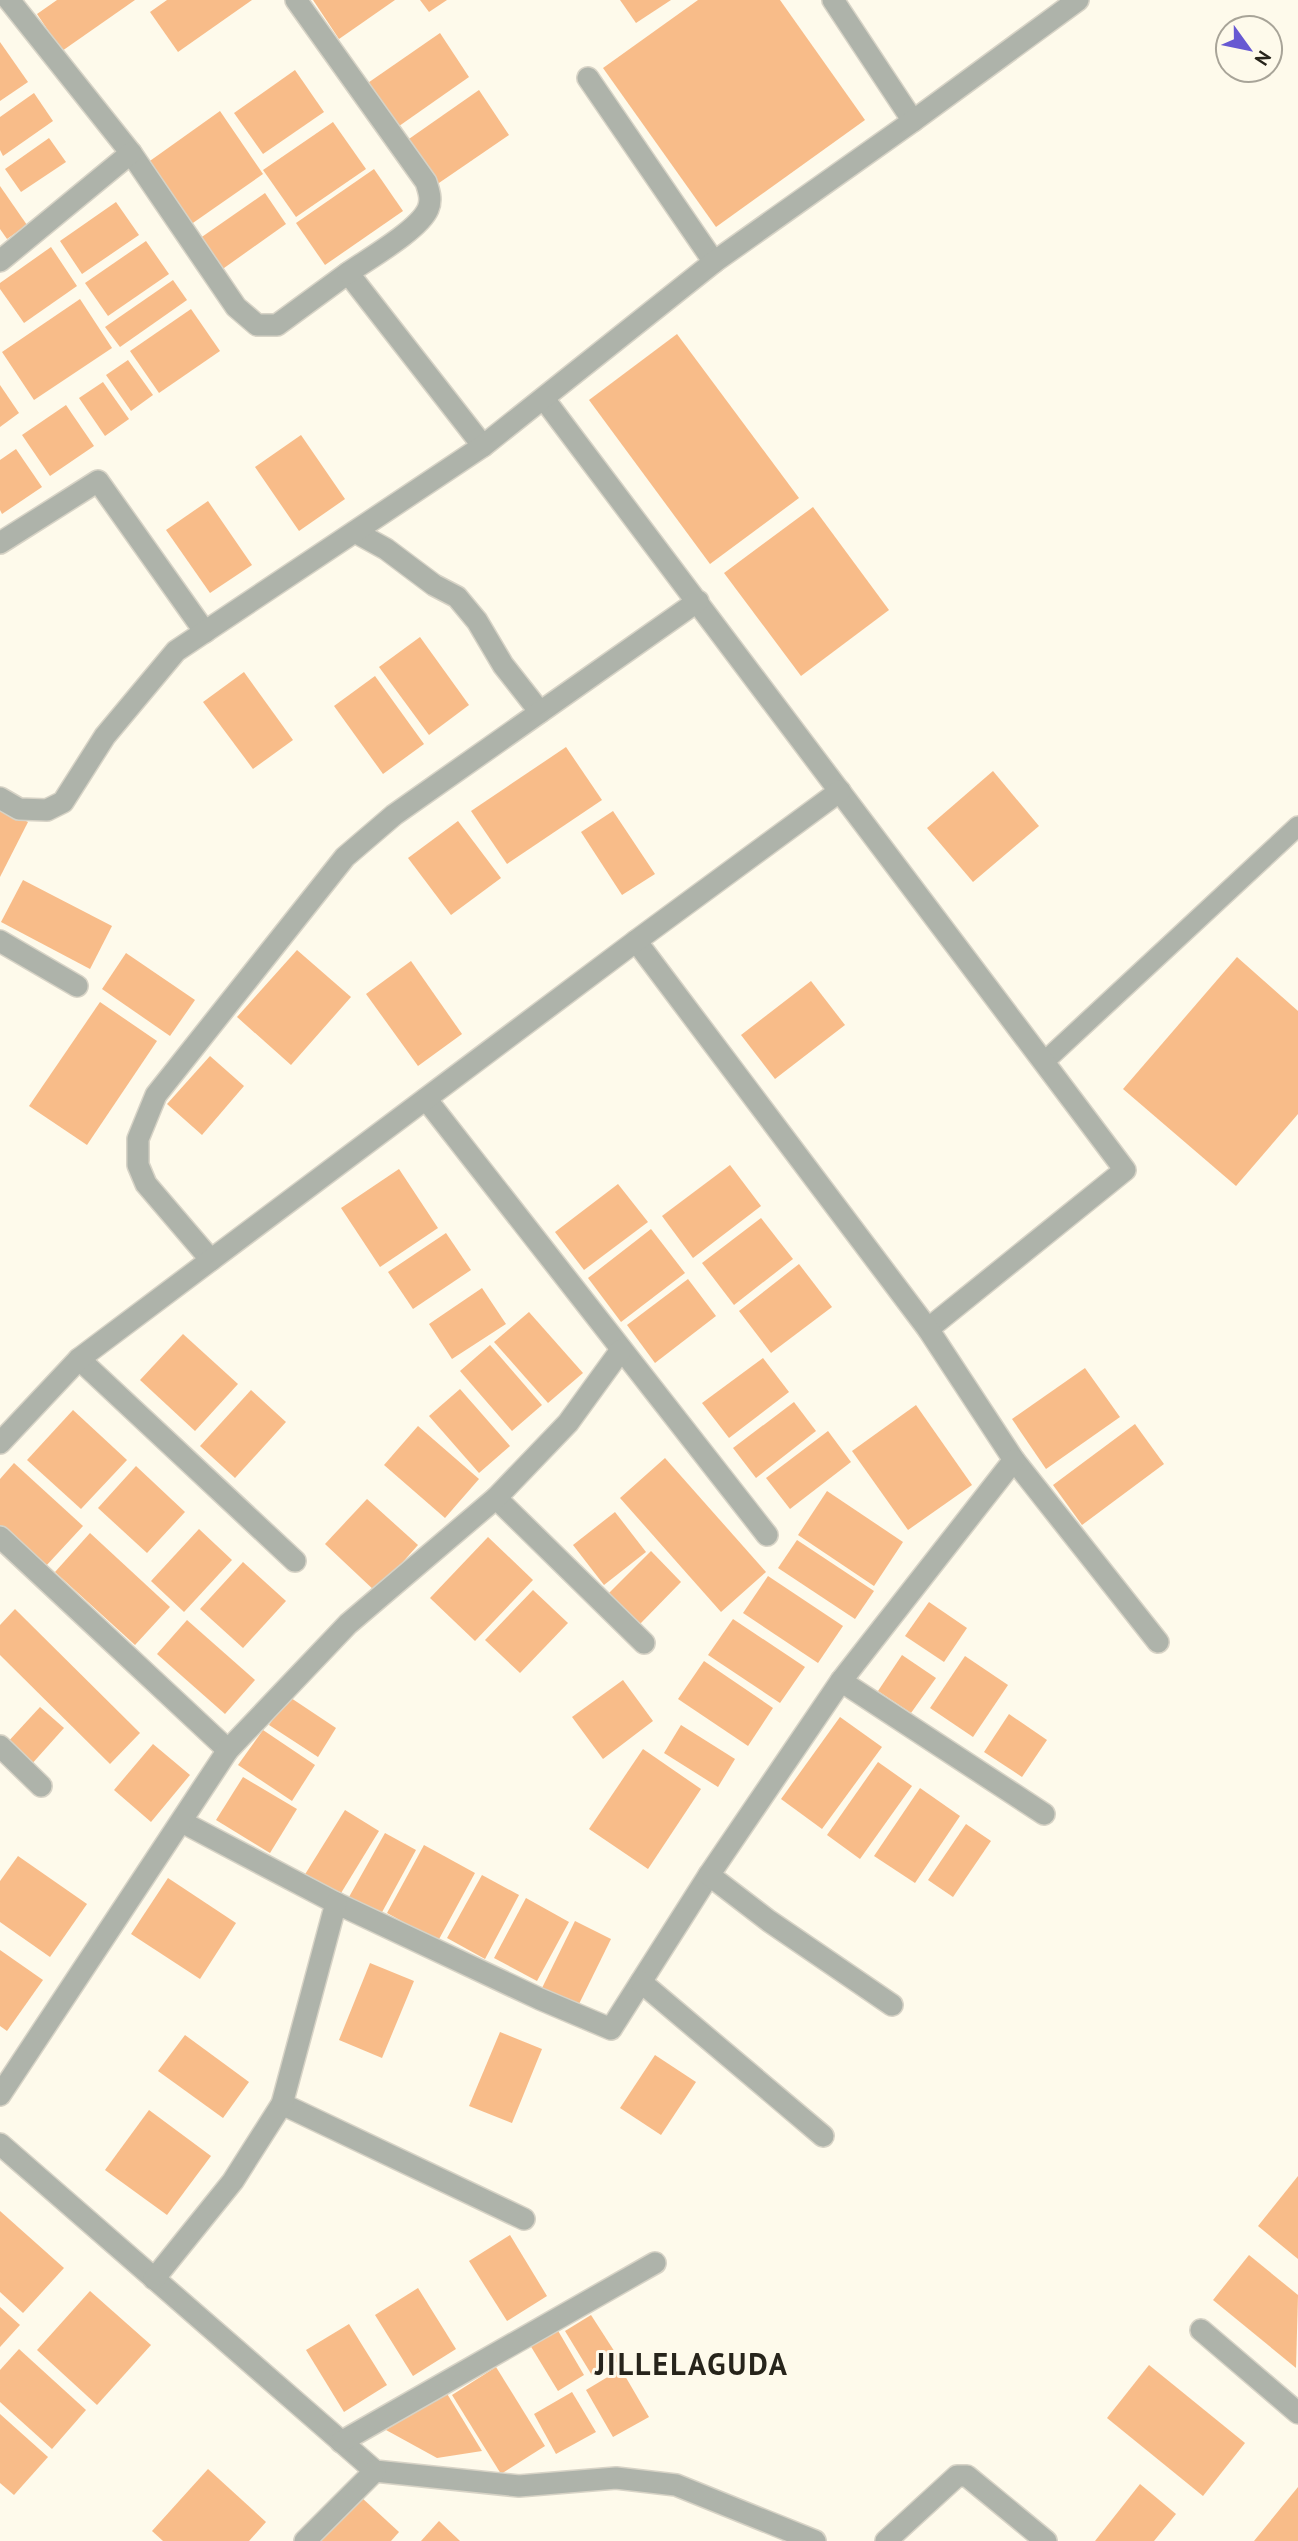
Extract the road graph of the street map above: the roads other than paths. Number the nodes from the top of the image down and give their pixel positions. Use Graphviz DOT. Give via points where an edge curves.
graph roads {
  1 [pos="9,0"];
  2 [pos="296,0"];
  3 [pos="833,0"];
  4 [pos="1077,0"];
  5 [pos="588,78"];
  6 [pos="914,121"];
  7 [pos="131,153"];
  8 [pos="0,261"];
  9 [pos="714,262"];
  10 [pos="348,273"];
  11 [pos="544,399"];
  12 [pos="484,446"];
  13 [pos="355,532"];
  14 [pos="0,543"];
  15 [pos="698,601"];
  16 [pos="205,632"];
  17 [pos="540,712"];
  18 [pos="840,791"];
  19 [pos="0,798"];
  20 [pos="1298,826"];
  21 [pos="0,941"];
  22 [pos="636,941"];
  23 [pos="78,986"];
  24 [pos="1044,1062"];
  25 [pos="426,1099"];
  26 [pos="211,1260"];
  27 [pos="928,1329"];
  28 [pos="621,1350"];
  29 [pos="79,1360"];
  30 [pos="0,1443"];
  31 [pos="1014,1460"];
  32 [pos="496,1498"];
  33 [pos="767,1535"];
  34 [pos="0,1537"];
  35 [pos="295,1561"];
  36 [pos="1158,1642"];
  37 [pos="643,1643"];
  38 [pos="841,1681"];
  39 [pos="0,1746"];
  40 [pos="228,1751"];
  41 [pos="41,1786"];
  42 [pos="1044,1814"];
  43 [pos="182,1822"];
  44 [pos="709,1875"];
  45 [pos="336,1903"];
  46 [pos="641,1982"];
  47 [pos="892,2006"];
  48 [pos="0,2095"];
  49 [pos="282,2104"];
  50 [pos="824,2136"];
  51 [pos="0,2144"];
  52 [pos="524,2219"];
  53 [pos="655,2263"];
  54 [pos="154,2278"];
  55 [pos="1201,2330"];
  56 [pos="1298,2413"];
  57 [pos="341,2442"];
  58 [pos="374,2471"];
  59 [pos="305,2541"];
  60 [pos="815,2541"];
  61 [pos="886,2541"];
  62 [pos="1046,2541"];
  1 -- 7 [label="street"];
  2 -- 10 [label="street" via="426,182 430,195 420,222"];
  3 -- 6 [label="street"];
  4 -- 6 [label="street"];
  5 -- 9 [label="street"];
  6 -- 9 [label="street"];
  7 -- 8 [label="street"];
  7 -- 10 [label="street" via="236,307 257,326 277,325"];
  9 -- 11 [label="street"];
  10 -- 12 [label="street"];
  11 -- 12 [label="street"];
  11 -- 15 [label="street"];
  12 -- 13 [label="street"];
  13 -- 16 [label="street"];
  13 -- 17 [label="street" via="457,597"];
  14 -- 16 [label="street" via="97,481"];
  15 -- 17 [label="street"];
  15 -- 18 [label="street"];
  16 -- 19 [label="street" via="176,651 105,736 63,802 47,810 19,809"];
  17 -- 26 [label="street" via="394,815 345,857 156,1095 138,1139 138,1165 146,1184"];
  18 -- 22 [label="street"];
  18 -- 24 [label="street"];
  20 -- 24 [label="lane"];
  21 -- 23 [label="street"];
  22 -- 25 [label="street"];
  22 -- 27 [label="street"];
  24 -- 27 [label="street" via="1125,1170"];
  25 -- 26 [label="street"];
  25 -- 28 [label="street"];
  26 -- 29 [label="street"];
  27 -- 31 [label="street"];
  28 -- 32 [label="street" via="568,1423"];
  28 -- 33 [label="street"];
  29 -- 30 [label="street"];
  29 -- 35 [label="street"];
  31 -- 36 [label="street"];
  31 -- 38 [label="street"];
  32 -- 37 [label="street"];
  32 -- 40 [label="street" via="348,1624"];
  34 -- 40 [label="street"];
  38 -- 42 [label="street"];
  38 -- 44 [label="street"];
  39 -- 41 [label="street"];
  40 -- 43 [label="street"];
  43 -- 45 [label="street"];
  43 -- 48 [label="street"];
  44 -- 46 [label="street"];
  44 -- 47 [label="street"];
  45 -- 46 [label="street" via="611,2029"];
  45 -- 49 [label="street"];
  46 -- 50 [label="street"];
  49 -- 52 [label="street"];
  49 -- 54 [label="street" via="233,2181"];
  51 -- 54 [label="street"];
  53 -- 57 [label="street"];
  54 -- 57 [label="street"];
  55 -- 56 [label="street"];
  57 -- 58 [label="street"];
  58 -- 59 [label="street"];
  58 -- 60 [label="street" via="519,2486 616,2477 676,2485"];
  61 -- 62 [label="street" via="957,2476 967,2476"];
}
